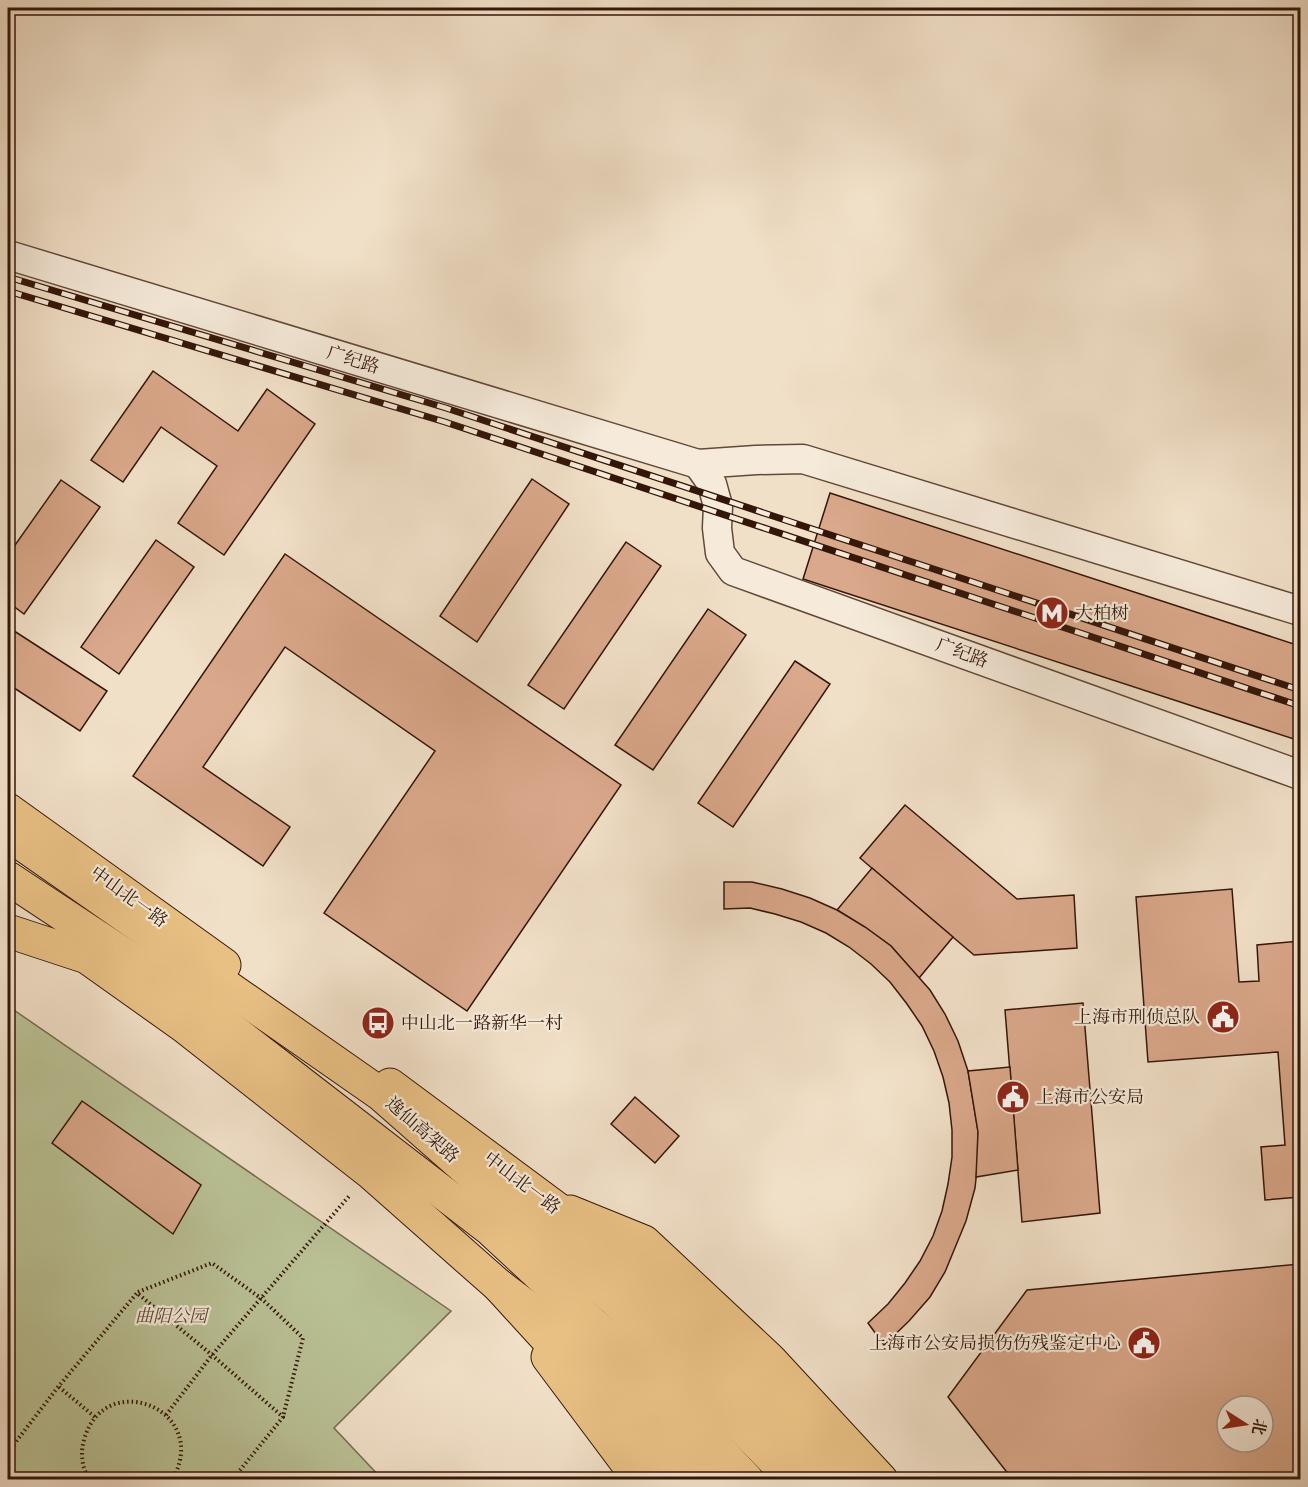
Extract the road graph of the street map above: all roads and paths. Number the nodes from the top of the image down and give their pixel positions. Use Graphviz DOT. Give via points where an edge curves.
graph roads {
  1 [pos="8,255"];
  2 [pos="698,464"];
  3 [pos="1300,611"];
  4 [pos="1300,775"];
  5 [pos="8,810"];
  6 [pos="8,834"];
  7 [pos="8,878"];
  8 [pos="8,885"];
  9 [pos="8,931"];
  10 [pos="87,957"];
  11 [pos="370,1172"];
  12 [pos="562,1212"];
  13 [pos="500,1286"];
  14 [pos="137,1293"];
  15 [pos="262,1299"];
  16 [pos="212,1355"];
  17 [pos="58,1387"];
  18 [pos="166,1415"];
  19 [pos="95,1417"];
  20 [pos="283,1417"];
  21 [pos="8,1452"];
  22 [pos="90,1479"];
  23 [pos="172,1479"];
  24 [pos="231,1479"];
  25 [pos="640,1479"];
  26 [pos="676,1479"];
  27 [pos="720,1479"];
  28 [pos="747,1479"];
  29 [pos="791,1479"];
  30 [pos="816,1479"];
  31 [pos="850,1479"];
  32 [pos="880,1479"];
  1 -- 2 [label="street, 广纪路"];
  2 -- 3 [label="street, 广纪路" via="803,459"];
  2 -- 4 [label="street, 广纪路" via="712,484 718,506 720,553 733,571"];
  5 -- 12 [label="main road, 中山北一路"];
  6 -- 29 [label="main road, 逸仙高架路" via="382,1095 613,1298"];
  7 -- 28 [label="main road, 逸仙高架路" via="197,1003 490,1229 651,1378"];
  8 -- 10 [label="main road" via="56,922"];
  9 -- 10 [label="main road"];
  10 -- 11 [label="main road" via="184,1026"];
  11 -- 13 [label="main road"];
  11 -- 15 [label="path"];
  12 -- 30 [label="main road, 中山北一路"];
  12 -- 31 [label="main road" via="679,1303 736,1357"];
  12 -- 32 [label="main road" via="644,1242 769,1359"];
  13 -- 25 [label="main road" via="548,1358"];
  13 -- 26 [label="main road"];
  13 -- 27 [label="main road" via="616,1375"];
  14 -- 15 [label="path" via="212,1263"];
  14 -- 16 [label="path"];
  14 -- 17 [label="path"];
  15 -- 16 [label="path"];
  15 -- 20 [label="path" via="303,1338"];
  16 -- 18 [label="path"];
  16 -- 20 [label="path"];
  17 -- 19 [label="path"];
  17 -- 21 [label="path"];
  18 -- 19 [label="path" via="153,1406 122,1402"];
  18 -- 23 [label="path" via="180,1441 181,1456"];
  19 -- 22 [label="path" via="82,1446 82,1462"];
  20 -- 24 [label="path"];
}
